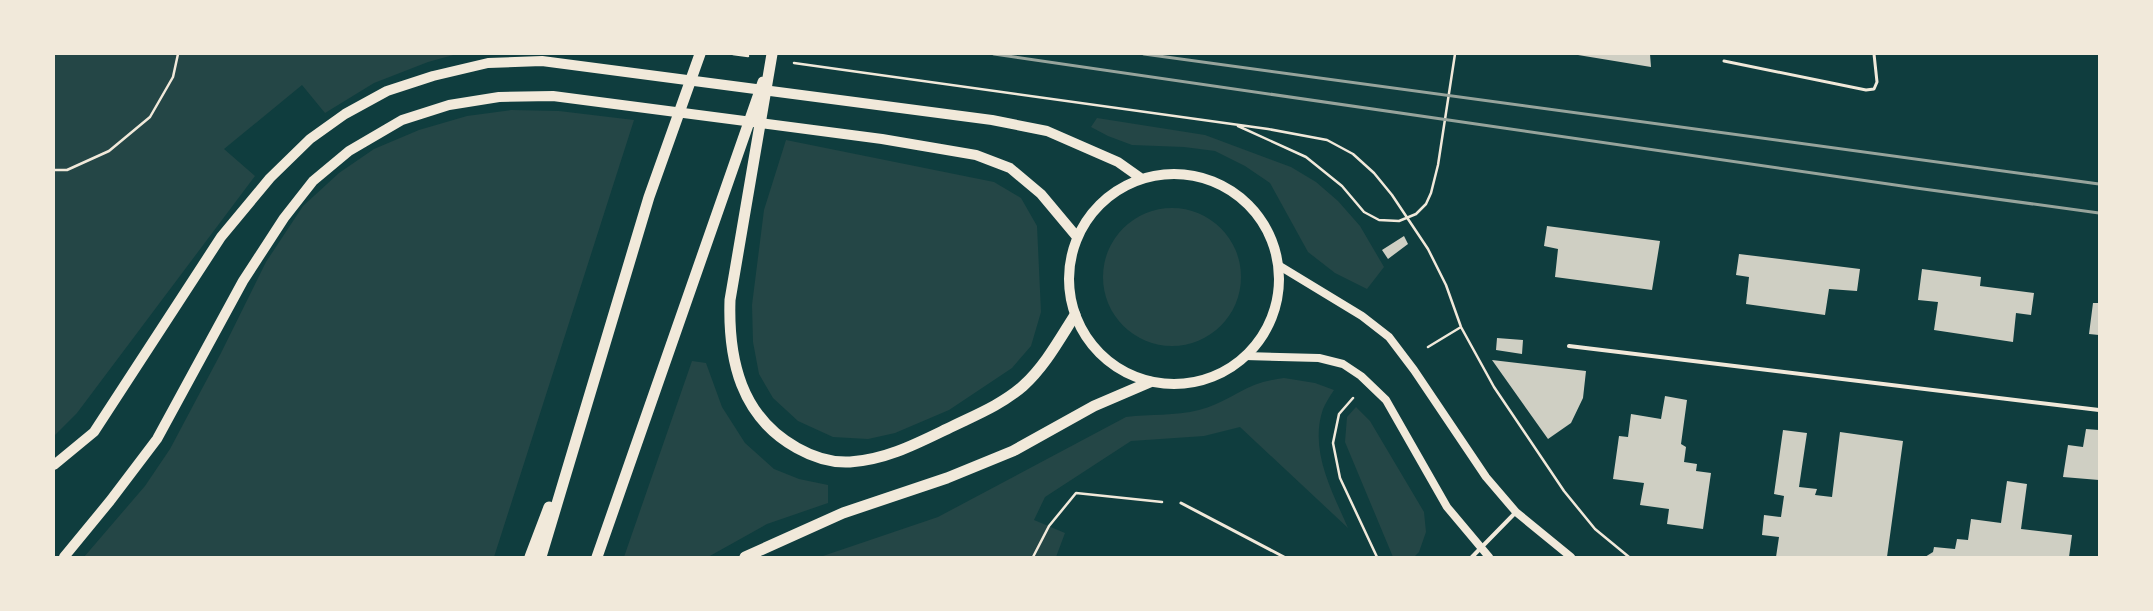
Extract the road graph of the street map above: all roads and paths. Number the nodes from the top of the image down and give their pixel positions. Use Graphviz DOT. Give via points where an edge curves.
graph roads {
  1 [pos="178,54"];
  2 [pos="700,54"];
  3 [pos="733,54"];
  4 [pos="772,54"];
  5 [pos="1454,54"];
  6 [pos="1874,54"];
  7 [pos="749,56"];
  8 [pos="1724,61"];
  9 [pos="789,62"];
  10 [pos="1234,124"];
  11 [pos="54,170"];
  12 [pos="1142,179"];
  13 [pos="1077,237"];
  14 [pos="1278,266"];
  15 [pos="1075,315"];
  16 [pos="1461,327"];
  17 [pos="1569,346"];
  18 [pos="1428,347"];
  19 [pos="1245,356"];
  20 [pos="1150,382"];
  21 [pos="1355,395"];
  22 [pos="2099,410"];
  23 [pos="582,419"];
  24 [pos="54,465"];
  25 [pos="1181,503"];
  26 [pos="1516,512"];
  27 [pos="1479,548"];
  28 [pos="64,557"];
  29 [pos="530,557"];
  30 [pos="541,557"];
  31 [pos="597,557"];
  32 [pos="745,557"];
  33 [pos="1033,557"];
  34 [pos="1284,557"];
  35 [pos="1377,557"];
  36 [pos="1472,557"];
  37 [pos="1489,557"];
  38 [pos="1571,557"];
  39 [pos="1629,557"];
  1 -- 11 [label="path" via="173,77 150,117 109,151 67,170"];
  2 -- 23 [label="highway" via="650,197"];
  3 -- 7 [label="path"];
  4 -- 15 [label="highway" via="730,308 729,332 741,384 751,404 784,441 817,457 833,461 849,462 888,455 1001,403 1023,386 1043,365"];
  4 -- 31 [label="highway"];
  5 -- 10 [label="path" via="1438,165 1431,193 1426,204 1416,214 1398,221 1379,220 1364,212 1342,186 1306,157"];
  6 -- 8 [label="lane" via="1877,82 1874,89 1866,90"];
  9 -- 10 [label="path"];
  10 -- 16 [label="path" via="1327,140 1353,154 1374,173 1392,195 1428,249 1446,285"];
  12 -- 13 [label="main road" via="1115,192 1093,211"];
  12 -- 14 [label="main road" via="1172,174 1202,178 1230,190 1253,210 1270,236"];
  12 -- 24 [label="main road" via="1118,162 1047,131 992,120 542,60 488,63 433,76 387,91 345,114 310,139 270,178 221,237 94,432"];
  13 -- 15 [label="main road" via="1070,262 1069,289"];
  13 -- 28 [label="main road" via="1041,194 1010,168 976,155 882,139 553,96 499,97 449,105 402,120 349,151 313,181 284,218 243,280 157,439"];
  14 -- 19 [label="main road" via="1277,299 1265,330"];
  14 -- 26 [label="main road" via="1362,316 1389,337 1486,477"];
  15 -- 20 [label="main road" via="1087,339 1104,358 1126,373"];
  16 -- 18 [label="path"];
  16 -- 39 [label="path" via="1494,386 1564,491 1595,529"];
  17 -- 22 [label="street"];
  19 -- 20 [label="main road" via="1225,371 1201,381 1176,385"];
  19 -- 27 [label="main road" via="1320,358 1343,364 1361,376 1386,400 1448,507"];
  20 -- 32 [label="highway" via="1094,406 1013,451 946,478 843,514"];
  21 -- 35 [label="path" via="1339,414 1333,443 1340,478"];
  23 -- 29 [label="highway"];
  23 -- 30 [label="highway"];
  25 -- 33 [label="path" via="1076,493 1049,526"];
  25 -- 34 [label="lane"];
  26 -- 27 [label="street"];
  26 -- 38 [label="main road"];
  27 -- 36 [label="street"];
  27 -- 37 [label="main road"];
}
